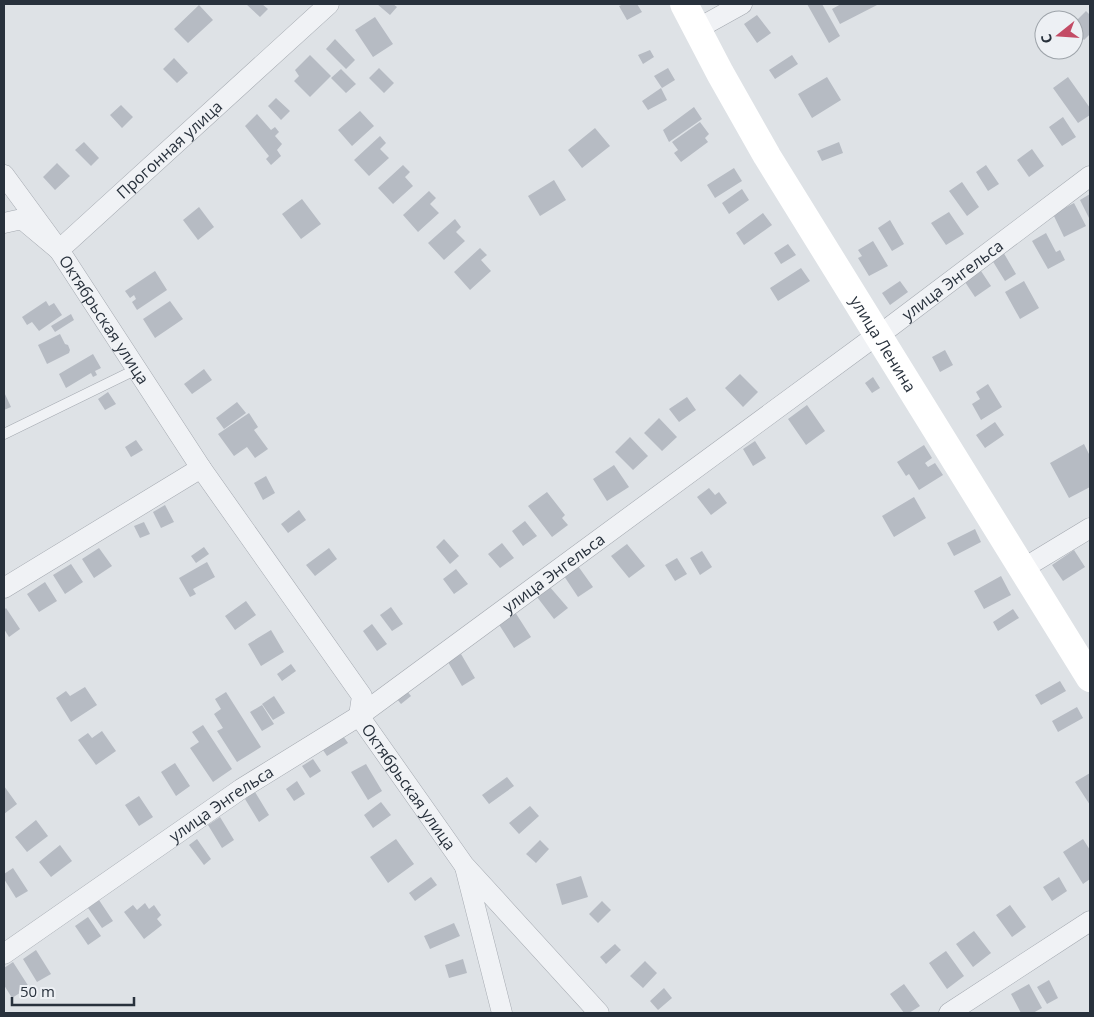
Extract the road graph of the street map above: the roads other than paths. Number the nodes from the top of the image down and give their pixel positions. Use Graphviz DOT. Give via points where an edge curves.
graph roads {
  1 [pos="329,4"];
  2 [pos="684,4"];
  3 [pos="742,4"];
  4 [pos="697,29"];
  5 [pos="4,175"];
  6 [pos="1090,176"];
  7 [pos="4,223"];
  8 [pos="59,250"];
  9 [pos="878,336"];
  10 [pos="137,369"];
  11 [pos="4,434"];
  12 [pos="201,468"];
  13 [pos="1090,528"];
  14 [pos="1024,568"];
  15 [pos="4,588"];
  16 [pos="1090,678"];
  17 [pos="359,716"];
  18 [pos="464,865"];
  19 [pos="1090,921"];
  20 [pos="4,954"];
  21 [pos="502,1013"];
  22 [pos="599,1013"];
  23 [pos="949,1013"];
  1 -- 8 [label="street, Прогонная улица"];
  2 -- 4 [label="street, улица Ленина"];
  3 -- 4 [label="street"];
  4 -- 9 [label="street, улица Ленина" via="767,156"];
  5 -- 8 [label="street, Октябрьская улица"];
  6 -- 9 [label="street, улица Энгельса"];
  7 -- 8 [label="street" via="22,219"];
  8 -- 10 [label="street, Октябрьская улица"];
  9 -- 14 [label="street, улица Ленина"];
  9 -- 17 [label="street, улица Энгельса"];
  10 -- 11 [label="lane"];
  10 -- 12 [label="street, Октябрьская улица"];
  12 -- 15 [label="street"];
  12 -- 17 [label="street, Октябрьская улица" via="362,696"];
  13 -- 14 [label="street"];
  14 -- 16 [label="street, улица Ленина"];
  17 -- 18 [label="street, Октябрьская улица"];
  17 -- 20 [label="street, улица Энгельса" via="241,789"];
  18 -- 21 [label="street"];
  18 -- 22 [label="street, Октябрьская улица"];
  19 -- 23 [label="street"];
}
